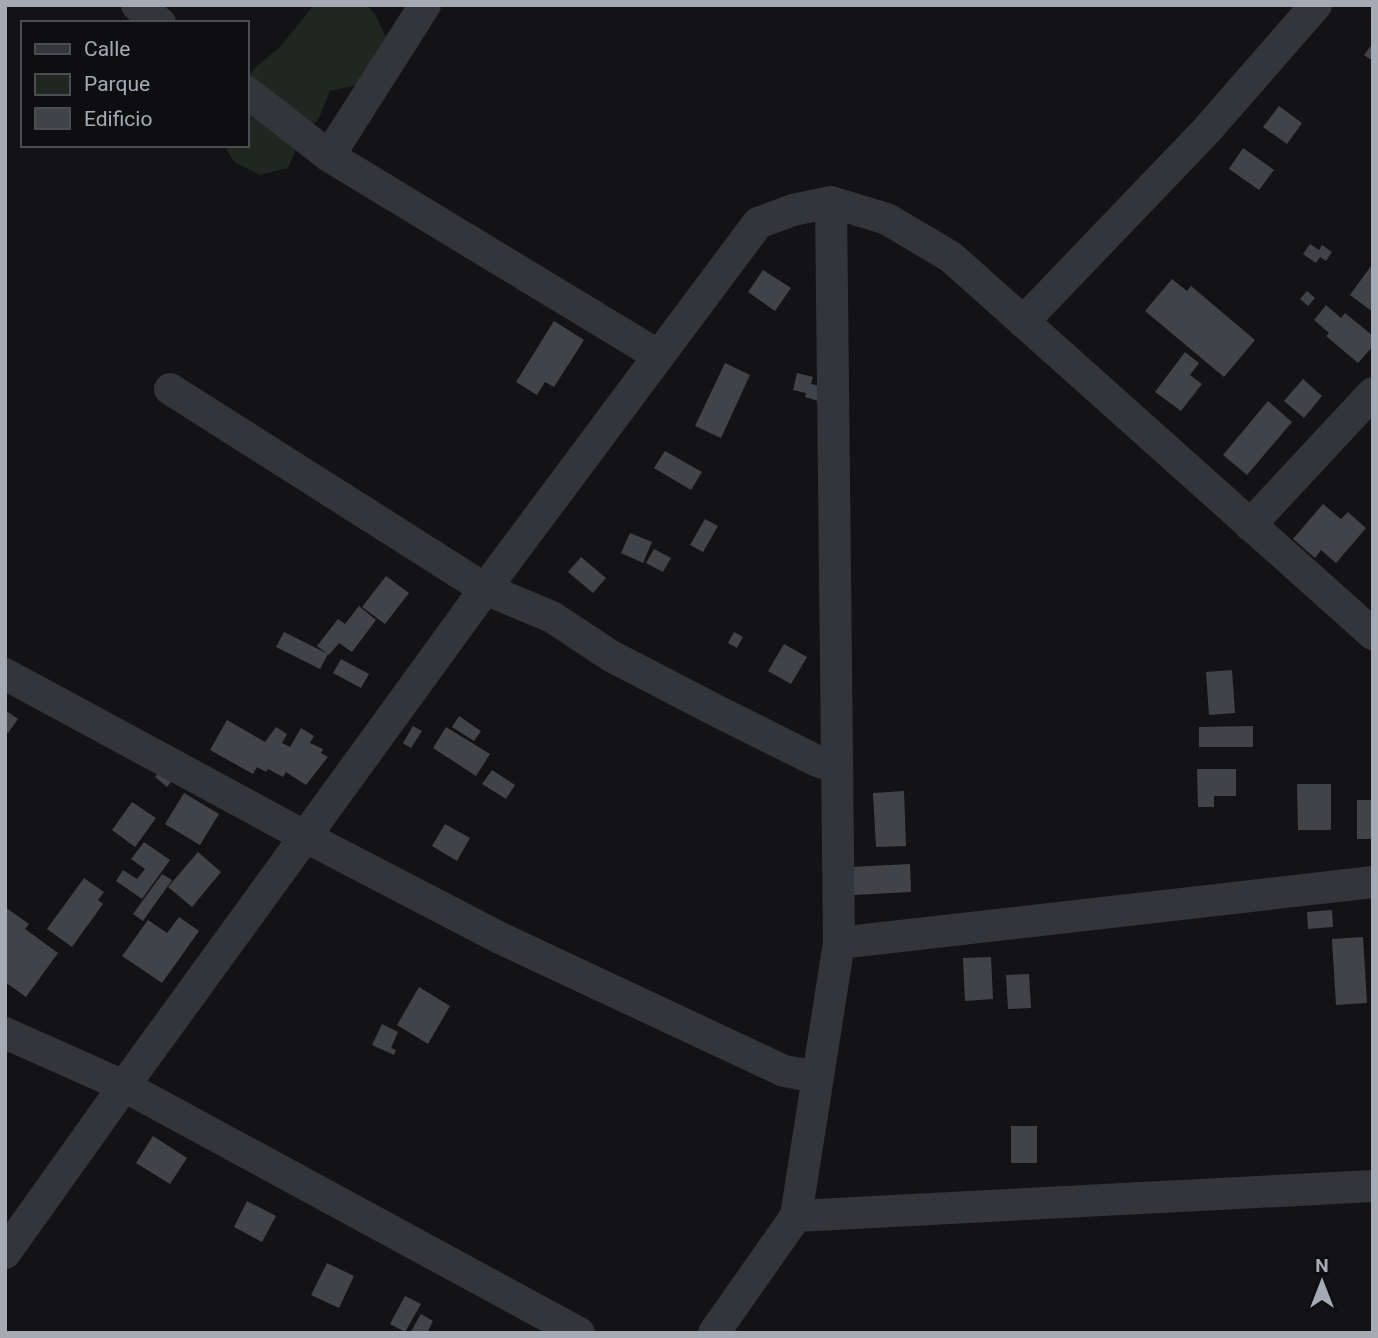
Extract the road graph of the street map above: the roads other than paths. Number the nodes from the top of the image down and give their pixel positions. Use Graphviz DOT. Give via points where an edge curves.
graph roads {
  1 [pos="137,5"];
  2 [pos="425,5"];
  3 [pos="1316,5"];
  4 [pos="157,21"];
  5 [pos="248,93"];
  6 [pos="329,156"];
  7 [pos="831,202"];
  8 [pos="1023,322"];
  9 [pos="659,356"];
  10 [pos="170,389"];
  11 [pos="1373,393"];
  12 [pos="1250,525"];
  13 [pos="485,589"];
  14 [pos="1373,634"];
  15 [pos="5,674"];
  16 [pos="837,764"];
  17 [pos="306,837"];
  18 [pos="1373,882"];
  19 [pos="839,943"];
  20 [pos="5,1033"];
  21 [pos="818,1077"];
  22 [pos="124,1086"];
  23 [pos="1373,1186"];
  24 [pos="796,1216"];
  25 [pos="5,1253"];
  26 [pos="579,1333"];
  27 [pos="714,1333"];
  1 -- 4 [label="street"];
  2 -- 6 [label="street"];
  3 -- 8 [label="street" via="1206,131"];
  5 -- 6 [label="street"];
  6 -- 9 [label="street"];
  7 -- 8 [label="street" via="887,219 951,257"];
  7 -- 9 [label="street" via="758,223"];
  7 -- 16 [label="street"];
  8 -- 12 [label="street"];
  9 -- 13 [label="street"];
  10 -- 13 [label="street"];
  11 -- 12 [label="street"];
  12 -- 14 [label="street"];
  13 -- 16 [label="street" via="552,617 611,656 817,761"];
  13 -- 17 [label="street"];
  15 -- 17 [label="street"];
  16 -- 19 [label="street"];
  17 -- 21 [label="street" via="500,938 784,1071"];
  17 -- 22 [label="street"];
  18 -- 19 [label="street"];
  19 -- 21 [label="street"];
  20 -- 22 [label="street"];
  21 -- 24 [label="street"];
  22 -- 25 [label="street"];
  22 -- 26 [label="street"];
  23 -- 24 [label="street"];
  24 -- 27 [label="street"];
}
